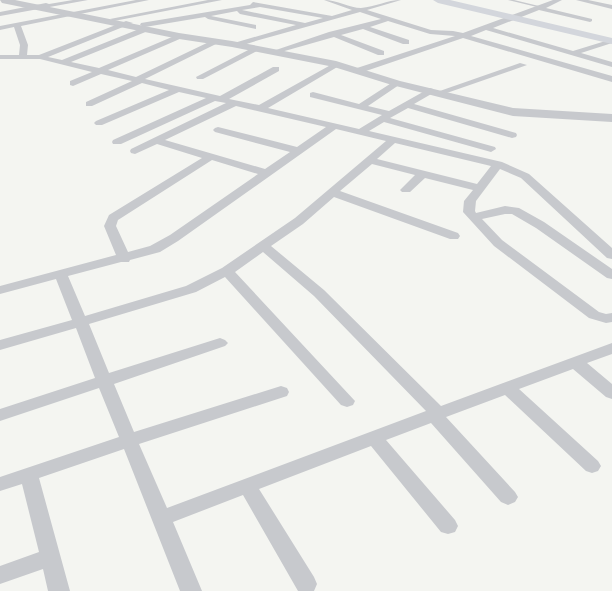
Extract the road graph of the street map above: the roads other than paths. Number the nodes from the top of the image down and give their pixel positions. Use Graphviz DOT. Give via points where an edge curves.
graph roads {
  1 [pos="21,0"];
  2 [pos="86,0"];
  3 [pos="146,0"];
  4 [pos="185,0"];
  5 [pos="219,0"];
  6 [pos="240,0"];
  7 [pos="327,0"];
  8 [pos="398,0"];
  9 [pos="438,0"];
  10 [pos="510,0"];
  11 [pos="559,0"];
  12 [pos="579,0"];
  13 [pos="3,1"];
  14 [pos="192,5"];
  15 [pos="261,5"];
  16 [pos="45,6"];
  17 [pos="612,7"];
  18 [pos="540,8"];
  19 [pos="230,10"];
  20 [pos="361,11"];
  21 [pos="77,13"];
  22 [pos="0,14"];
  23 [pos="198,15"];
  24 [pos="334,18"];
  25 [pos="390,19"];
  26 [pos="514,19"];
  27 [pos="114,20"];
  28 [pos="590,20"];
  29 [pos="126,24"];
  30 [pos="308,24"];
  31 [pos="362,26"];
  32 [pos="144,27"];
  33 [pos="253,27"];
  34 [pos="0,28"];
  35 [pos="486,28"];
  36 [pos="18,29"];
  37 [pos="332,34"];
  38 [pos="0,36"];
  39 [pos="178,36"];
  40 [pos="464,36"];
  41 [pos="611,41"];
  42 [pos="213,42"];
  43 [pos="406,42"];
  44 [pos="235,44"];
  45 [pos="257,49"];
  46 [pos="274,52"];
  47 [pos="381,53"];
  48 [pos="573,54"];
  49 [pos="23,56"];
  50 [pos="0,57"];
  51 [pos="40,57"];
  52 [pos="550,61"];
  53 [pos="64,62"];
  54 [pos="336,64"];
  55 [pos="523,65"];
  56 [pos="612,65"];
  57 [pos="276,69"];
  58 [pos="102,70"];
  59 [pos="360,70"];
  60 [pos="200,77"];
  61 [pos="140,79"];
  62 [pos="612,79"];
  63 [pos="74,83"];
  64 [pos="396,83"];
  65 [pos="179,88"];
  66 [pos="434,92"];
  67 [pos="313,96"];
  68 [pos="219,98"];
  69 [pos="236,102"];
  70 [pos="90,104"];
  71 [pos="407,105"];
  72 [pos="360,107"];
  73 [pos="262,108"];
  74 [pos="386,116"];
  75 [pos="612,118"];
  76 [pos="99,122"];
  77 [pos="334,126"];
  78 [pos="218,130"];
  79 [pos="360,132"];
  80 [pos="512,135"];
  81 [pos="393,140"];
  82 [pos="156,141"];
  83 [pos="117,142"];
  84 [pos="491,149"];
  85 [pos="136,151"];
  86 [pos="298,151"];
  87 [pos="210,157"];
  88 [pos="369,160"];
  89 [pos="498,164"];
  90 [pos="267,173"];
  91 [pos="423,174"];
  92 [pos="479,188"];
  93 [pos="406,190"];
  94 [pos="332,192"];
  95 [pos="472,217"];
  96 [pos="454,236"];
  97 [pos="263,246"];
  98 [pos="612,255"];
  99 [pos="124,259"];
  100 [pos="227,271"];
  101 [pos="62,275"];
  102 [pos="612,275"];
  103 [pos="0,290"];
  104 [pos="612,317"];
  105 [pos="81,322"];
  106 [pos="220,343"];
  107 [pos="0,345"];
  108 [pos="612,348"];
  109 [pos="575,362"];
  110 [pos="105,381"];
  111 [pos="508,388"];
  112 [pos="281,392"];
  113 [pos="612,393"];
  114 [pos="347,401"];
  115 [pos="0,415"];
  116 [pos="437,415"];
  117 [pos="375,439"];
  118 [pos="130,440"];
  119 [pos="592,466"];
  120 [pos="29,474"];
  121 [pos="0,484"];
  122 [pos="247,486"];
  123 [pos="508,497"];
  124 [pos="162,518"];
  125 [pos="448,526"];
  126 [pos="50,557"];
  127 [pos="0,575"];
  128 [pos="306,584"];
  129 [pos="59,591"];
  130 [pos="192,591"];
  1 -- 16 [label="street"];
  2 -- 16 [label="street"];
  3 -- 21 [label="street"];
  4 -- 14 [label="street"];
  5 -- 14 [label="street"];
  6 -- 15 [label="street"];
  7 -- 20 [label="street"];
  8 -- 20 [label="street"];
  9 -- 26 [label="main road"];
  10 -- 18 [label="lane"];
  11 -- 18 [label="street"];
  12 -- 17 [label="street"];
  13 -- 16 [label="street"];
  14 -- 27 [label="street"];
  15 -- 19 [label="street"];
  15 -- 24 [label="street"];
  16 -- 21 [label="street"];
  16 -- 22 [label="street"];
  18 -- 26 [label="street"];
  18 -- 28 [label="street"];
  19 -- 23 [label="street"];
  19 -- 30 [label="street"];
  20 -- 24 [label="street"];
  20 -- 25 [label="street"];
  21 -- 27 [label="street"];
  21 -- 29 [label="street"];
  21 -- 36 [label="street"];
  23 -- 32 [label="street"];
  23 -- 33 [label="street"];
  24 -- 30 [label="street"];
  25 -- 31 [label="street"];
  25 -- 40 [label="street" via="430,32"];
  26 -- 35 [label="street"];
  26 -- 41 [label="main road"];
  27 -- 29 [label="street"];
  29 -- 32 [label="street"];
  29 -- 51 [label="street"];
  30 -- 44 [label="street"];
  31 -- 37 [label="street"];
  31 -- 43 [label="street"];
  32 -- 39 [label="street"];
  32 -- 44 [label="street"];
  32 -- 53 [label="street"];
  34 -- 36 [label="street"];
  35 -- 40 [label="street"];
  35 -- 48 [label="street"];
  36 -- 38 [label="street"];
  36 -- 49 [label="street" via="24,45"];
  37 -- 46 [label="street"];
  37 -- 47 [label="street"];
  39 -- 42 [label="street"];
  39 -- 58 [label="street"];
  40 -- 52 [label="street"];
  40 -- 59 [label="street"];
  41 -- 48 [label="street"];
  42 -- 44 [label="street"];
  42 -- 61 [label="street"];
  44 -- 45 [label="street"];
  45 -- 46 [label="street"];
  45 -- 60 [label="street"];
  46 -- 54 [label="street"];
  48 -- 52 [label="street"];
  48 -- 56 [label="street"];
  49 -- 50 [label="street"];
  49 -- 51 [label="street"];
  51 -- 53 [label="street"];
  52 -- 62 [label="street"];
  53 -- 58 [label="street"];
  54 -- 59 [label="street"];
  54 -- 73 [label="street"];
  55 -- 66 [label="street"];
  57 -- 68 [label="street"];
  58 -- 61 [label="street"];
  58 -- 63 [label="street"];
  59 -- 64 [label="street"];
  61 -- 65 [label="street"];
  61 -- 70 [label="street"];
  64 -- 66 [label="street"];
  64 -- 72 [label="street"];
  65 -- 68 [label="street"];
  65 -- 76 [label="street"];
  66 -- 71 [label="street"];
  66 -- 75 [label="street" via="513,112"];
  67 -- 72 [label="street"];
  68 -- 69 [label="street"];
  68 -- 83 [label="street"];
  69 -- 73 [label="street"];
  69 -- 82 [label="street"];
  71 -- 74 [label="street"];
  71 -- 80 [label="street"];
  72 -- 74 [label="street"];
  73 -- 77 [label="street"];
  74 -- 79 [label="street"];
  74 -- 84 [label="street"];
  77 -- 79 [label="street"];
  77 -- 86 [label="street"];
  78 -- 86 [label="street"];
  79 -- 81 [label="street"];
  81 -- 88 [label="street"];
  81 -- 89 [label="street"];
  82 -- 85 [label="street"];
  82 -- 87 [label="street"];
  86 -- 90 [label="street"];
  87 -- 90 [label="street"];
  87 -- 99 [label="street" via="113,218 110,226"];
  88 -- 91 [label="street"];
  88 -- 94 [label="street"];
  89 -- 92 [label="street"];
  89 -- 98 [label="street" via="525,176"];
  90 -- 99 [label="street" via="174,238 150,251"];
  91 -- 92 [label="street"];
  91 -- 93 [label="street"];
  92 -- 95 [label="street" via="468,207"];
  94 -- 96 [label="street"];
  94 -- 97 [label="street" via="299,221"];
  95 -- 102 [label="street" via="505,210 515,211 540,225"];
  95 -- 104 [label="street" via="498,243 583,307 600,318"];
  97 -- 100 [label="street"];
  97 -- 116 [label="street" via="319,293"];
  99 -- 101 [label="street"];
  100 -- 105 [label="street" via="191,289"];
  100 -- 114 [label="street"];
  101 -- 103 [label="street"];
  101 -- 105 [label="street"];
  105 -- 107 [label="street"];
  105 -- 110 [label="street"];
  106 -- 110 [label="street"];
  108 -- 109 [label="street"];
  109 -- 111 [label="street"];
  109 -- 113 [label="street"];
  110 -- 115 [label="street"];
  110 -- 118 [label="street"];
  111 -- 116 [label="street"];
  111 -- 119 [label="street"];
  112 -- 118 [label="street"];
  116 -- 117 [label="street"];
  116 -- 123 [label="street"];
  117 -- 122 [label="street"];
  117 -- 125 [label="street"];
  118 -- 120 [label="street"];
  118 -- 124 [label="street"];
  120 -- 121 [label="street"];
  120 -- 126 [label="street"];
  122 -- 124 [label="street"];
  122 -- 128 [label="street"];
  124 -- 130 [label="street"];
  126 -- 127 [label="street"];
  126 -- 129 [label="street"];
}
